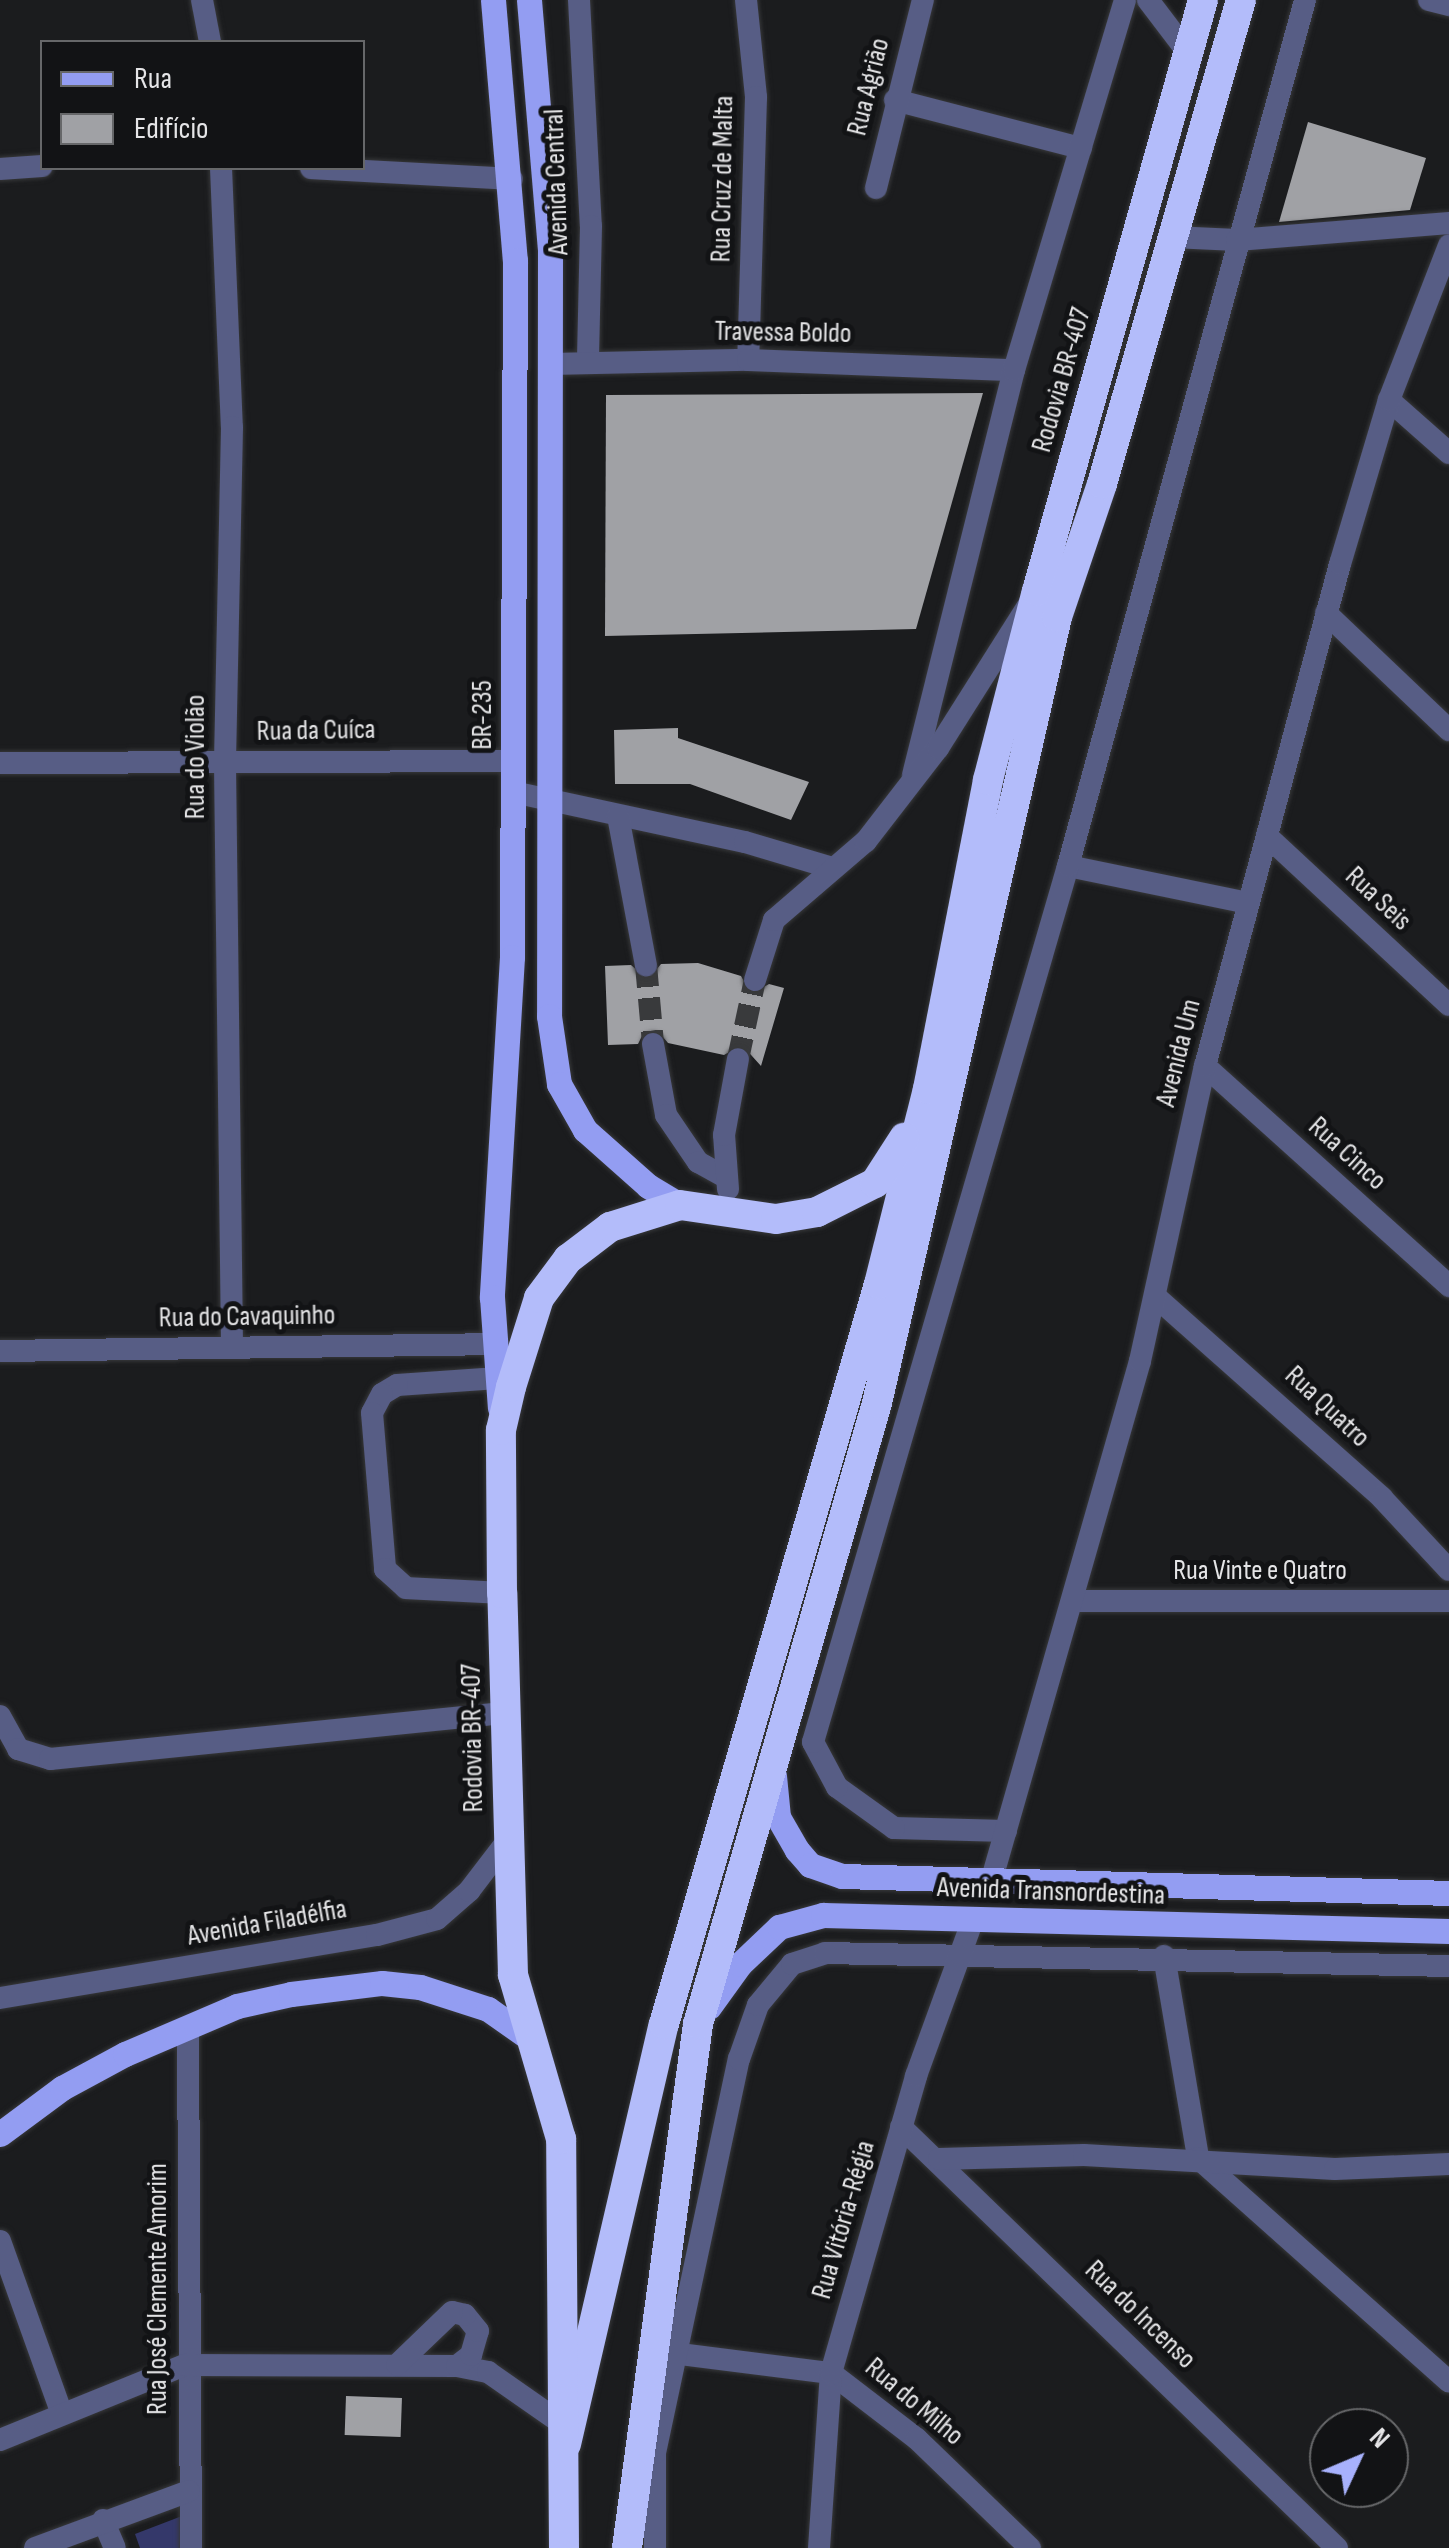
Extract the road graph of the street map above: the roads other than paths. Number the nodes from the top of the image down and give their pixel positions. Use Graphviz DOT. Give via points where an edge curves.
graph roads {
  1 [pos="202,0"];
  2 [pos="493,0"];
  3 [pos="529,0"];
  4 [pos="579,0"];
  5 [pos="746,0"];
  6 [pos="922,0"];
  7 [pos="1125,0"];
  8 [pos="1148,0"];
  9 [pos="1203,0"];
  10 [pos="1241,0"];
  11 [pos="1305,0"];
  12 [pos="1429,0"];
  13 [pos="1449,5"];
  14 [pos="210,40"];
  15 [pos="1188,54"];
  16 [pos="896,100"];
  17 [pos="1080,148"];
  18 [pos="40,166"];
  19 [pos="0,168"];
  20 [pos="221,170"];
  21 [pos="348,170"];
  22 [pos="512,179"];
  23 [pos="876,188"];
  24 [pos="1449,223"];
  25 [pos="1172,237"];
  26 [pos="1237,240"];
  27 [pos="1449,245"];
  28 [pos="748,360"];
  29 [pos="588,363"];
  30 [pos="550,364"];
  31 [pos="1014,370"];
  32 [pos="1389,400"];
  33 [pos="1449,453"];
  34 [pos="1036,591"];
  35 [pos="1326,613"];
  36 [pos="1449,730"];
  37 [pos="513,761"];
  38 [pos="0,763"];
  39 [pos="225,764"];
  40 [pos="913,775"];
  41 [pos="513,792"];
  42 [pos="551,801"];
  43 [pos="618,816"];
  44 [pos="1267,836"];
  45 [pos="1068,866"];
  46 [pos="829,867"];
  47 [pos="1248,903"];
  48 [pos="646,965"];
  49 [pos="755,980"];
  50 [pos="1449,1005"];
  51 [pos="653,1044"];
  52 [pos="738,1059"];
  53 [pos="1204,1066"];
  54 [pos="928,1089"];
  55 [pos="727,1178"];
  56 [pos="680,1205"];
  57 [pos="732,1213"];
  58 [pos="1446,1277"];
  59 [pos="1156,1296"];
  60 [pos="494,1344"];
  61 [pos="232,1347"];
  62 [pos="0,1351"];
  63 [pos="498,1378"];
  64 [pos="501,1430"];
  65 [pos="1449,1570"];
  66 [pos="502,1593"];
  67 [pos="1449,1600"];
  68 [pos="1072,1602"];
  69 [pos="830,1618"];
  70 [pos="504,1714"];
  71 [pos="0,1716"];
  72 [pos="776,1751"];
  73 [pos="1006,1831"];
  74 [pos="508,1840"];
  75 [pos="991,1882"];
  76 [pos="1449,1893"];
  77 [pos="973,1919"];
  78 [pos="1449,1931"];
  79 [pos="1164,1956"];
  80 [pos="958,1957"];
  81 [pos="1449,1966"];
  82 [pos="0,1998"];
  83 [pos="698,2024"];
  84 [pos="188,2030"];
  85 [pos="532,2040"];
  86 [pos="901,2127"];
  87 [pos="0,2134"];
  88 [pos="1198,2158"];
  89 [pos="939,2159"];
  90 [pos="1449,2164"];
  91 [pos="0,2240"];
  92 [pos="672,2353"];
  93 [pos="186,2365"];
  94 [pos="396,2365"];
  95 [pos="457,2366"];
  96 [pos="830,2372"];
  97 [pos="1449,2382"];
  98 [pos="62,2414"];
  99 [pos="565,2434"];
  100 [pos="0,2440"];
  101 [pos="190,2491"];
  102 [pos="103,2520"];
  103 [pos="35,2548"];
  104 [pos="116,2548"];
  105 [pos="190,2548"];
  106 [pos="564,2548"];
  107 [pos="627,2548"];
  108 [pos="655,2548"];
  109 [pos="820,2548"];
  110 [pos="1030,2548"];
  111 [pos="1337,2548"];
  1 -- 14 [label="street"];
  2 -- 22 [label="main road, BR-235 / BR-235"];
  3 -- 30 [label="main road" via="550,251"];
  4 -- 29 [label="street, Avenida Central" via="591,226"];
  5 -- 28 [label="street, Rua Cruz de Malta" via="756,97"];
  6 -- 16 [label="street, Rua Agrião"];
  7 -- 17 [label="street"];
  8 -- 15 [label="street"];
  9 -- 15 [label="highway, Rodovia BR-407"];
  10 -- 25 [label="highway"];
  11 -- 26 [label="street"];
  12 -- 13 [label="street"];
  15 -- 34 [label="highway, Rodovia BR-407"];
  16 -- 17 [label="street"];
  16 -- 23 [label="street, Rua Agrião"];
  17 -- 31 [label="street"];
  18 -- 19 [label="street"];
  20 -- 39 [label="street, Rua do Violão" via="232,427"];
  21 -- 22 [label="street"];
  22 -- 37 [label="main road, BR-235 / BR-235"];
  24 -- 26 [label="street"];
  25 -- 26 [label="street"];
  25 -- 69 [label="highway" via="1038,688"];
  26 -- 45 [label="street"];
  27 -- 32 [label="street, Avenida Um"];
  28 -- 29 [label="street, Travessa Boldo"];
  28 -- 31 [label="street, Travessa Boldo"];
  29 -- 30 [label="street, Travessa Boldo"];
  30 -- 42 [label="main road"];
  31 -- 40 [label="street"];
  32 -- 33 [label="street"];
  32 -- 35 [label="street, Avenida Um"];
  34 -- 40 [label="street" via="938,748"];
  34 -- 54 [label="highway, Rodovia BR-407" via="988,780"];
  35 -- 36 [label="street"];
  35 -- 44 [label="street, Avenida Um"];
  37 -- 39 [label="street, Rua da Cuíca"];
  37 -- 41 [label="main road, BR-235 / BR-235"];
  38 -- 39 [label="street, Rua da Cuíca"];
  39 -- 61 [label="street, Rua do Violão"];
  40 -- 46 [label="street" via="866,842"];
  41 -- 42 [label="street"];
  41 -- 60 [label="main road, BR-235 / BR-235"];
  42 -- 43 [label="street"];
  42 -- 56 [label="main road" via="549,1016 560,1084 585,1130"];
  43 -- 46 [label="street"];
  43 -- 48 [label="street"];
  44 -- 47 [label="street, Avenida Um"];
  44 -- 50 [label="street, Rua Seis"];
  45 -- 47 [label="street"];
  45 -- 69 [label="street"];
  46 -- 49 [label="street" via="774,920"];
  47 -- 53 [label="street, Avenida Um"];
  51 -- 55 [label="street" via="666,1115 698,1162"];
  52 -- 55 [label="street" via="724,1135"];
  53 -- 58 [label="street, Rua Cinco"];
  53 -- 59 [label="street, Avenida Um"];
  54 -- 57 [label="highway" via="894,1161 856,1196 797,1217"];
  54 -- 99 [label="highway" via="797,1581 664,2024"];
  55 -- 57 [label="street"];
  56 -- 57 [label="highway"];
  56 -- 64 [label="highway, Rodovia BR-407" via="626,1218 556,1273 527,1328"];
  59 -- 65 [label="street, Rua Quatro" via="1382,1498"];
  59 -- 68 [label="street, Avenida Um"];
  60 -- 61 [label="street, Rua do Cavaquinho"];
  60 -- 63 [label="main road, BR-235 / BR-235"];
  61 -- 62 [label="street, Rua do Cavaquinho"];
  63 -- 64 [label="main road, BR-235 / BR-235"];
  63 -- 66 [label="street" via="398,1385 382,1394 372,1413 385,1569 406,1588"];
  64 -- 66 [label="highway, Rodovia BR-407"];
  66 -- 70 [label="highway, Rodovia BR-407"];
  67 -- 68 [label="street, Rua Vinte e Quatro"];
  68 -- 73 [label="street, Avenida Um"];
  69 -- 72 [label="highway"];
  69 -- 73 [label="street" via="813,1742 822,1770 852,1801 894,1828"];
  70 -- 71 [label="street" via="50,1759 18,1749"];
  70 -- 74 [label="highway, Rodovia BR-407"];
  72 -- 75 [label="main road, Avenida Transnordestina" via="778,1817 810,1864 862,1880"];
  72 -- 83 [label="highway"];
  73 -- 75 [label="street, Avenida Um"];
  74 -- 82 [label="street, Avenida Filadélfia" via="469,1892 437,1919 377,1935"];
  74 -- 85 [label="highway, Rodovia BR-407" via="516,1997"];
  75 -- 76 [label="main road, Avenida Transnordestina"];
  77 -- 78 [label="main road, Avenida Transnordestina"];
  77 -- 80 [label="street, Rua Vitória-Régia"];
  77 -- 83 [label="main road, Avenida Transnordestina" via="799,1919 758,1945"];
  79 -- 80 [label="street"];
  79 -- 81 [label="street"];
  79 -- 88 [label="street"];
  80 -- 86 [label="street, Rua Vitória-Régia"];
  80 -- 92 [label="street" via="825,1952 792,1964 776,1979 739,2059"];
  83 -- 107 [label="highway"];
  84 -- 85 [label="main road" via="260,2000 382,1983 488,2008"];
  84 -- 87 [label="main road" via="94,2069"];
  84 -- 93 [label="street, Rua José Clemente Amorim"];
  85 -- 99 [label="highway, Rodovia BR-407" via="560,2139"];
  86 -- 89 [label="street, Rua do Incenso"];
  86 -- 96 [label="street, Rua Vitória-Régia"];
  88 -- 89 [label="street"];
  88 -- 90 [label="street" via="1335,2169"];
  88 -- 97 [label="street"];
  89 -- 111 [label="street, Rua do Incenso"];
  91 -- 98 [label="street"];
  92 -- 96 [label="street, Rua do Milho"];
  92 -- 108 [label="street" via="655,2453"];
  93 -- 94 [label="street"];
  93 -- 98 [label="street"];
  93 -- 101 [label="street, Rua José Clemente Amorim"];
  94 -- 95 [label="street"];
  94 -- 95 [label="street" via="452,2312 465,2315 478,2331 471,2356"];
  95 -- 99 [label="street" via="488,2372"];
  96 -- 109 [label="street, Rua Vitória-Régia"];
  96 -- 110 [label="street, Rua do Milho" via="917,2438"];
  98 -- 100 [label="street"];
  99 -- 106 [label="highway"];
  101 -- 102 [label="street"];
  101 -- 105 [label="street, Rua José Clemente Amorim"];
  102 -- 103 [label="street"];
  102 -- 104 [label="street"];
}
